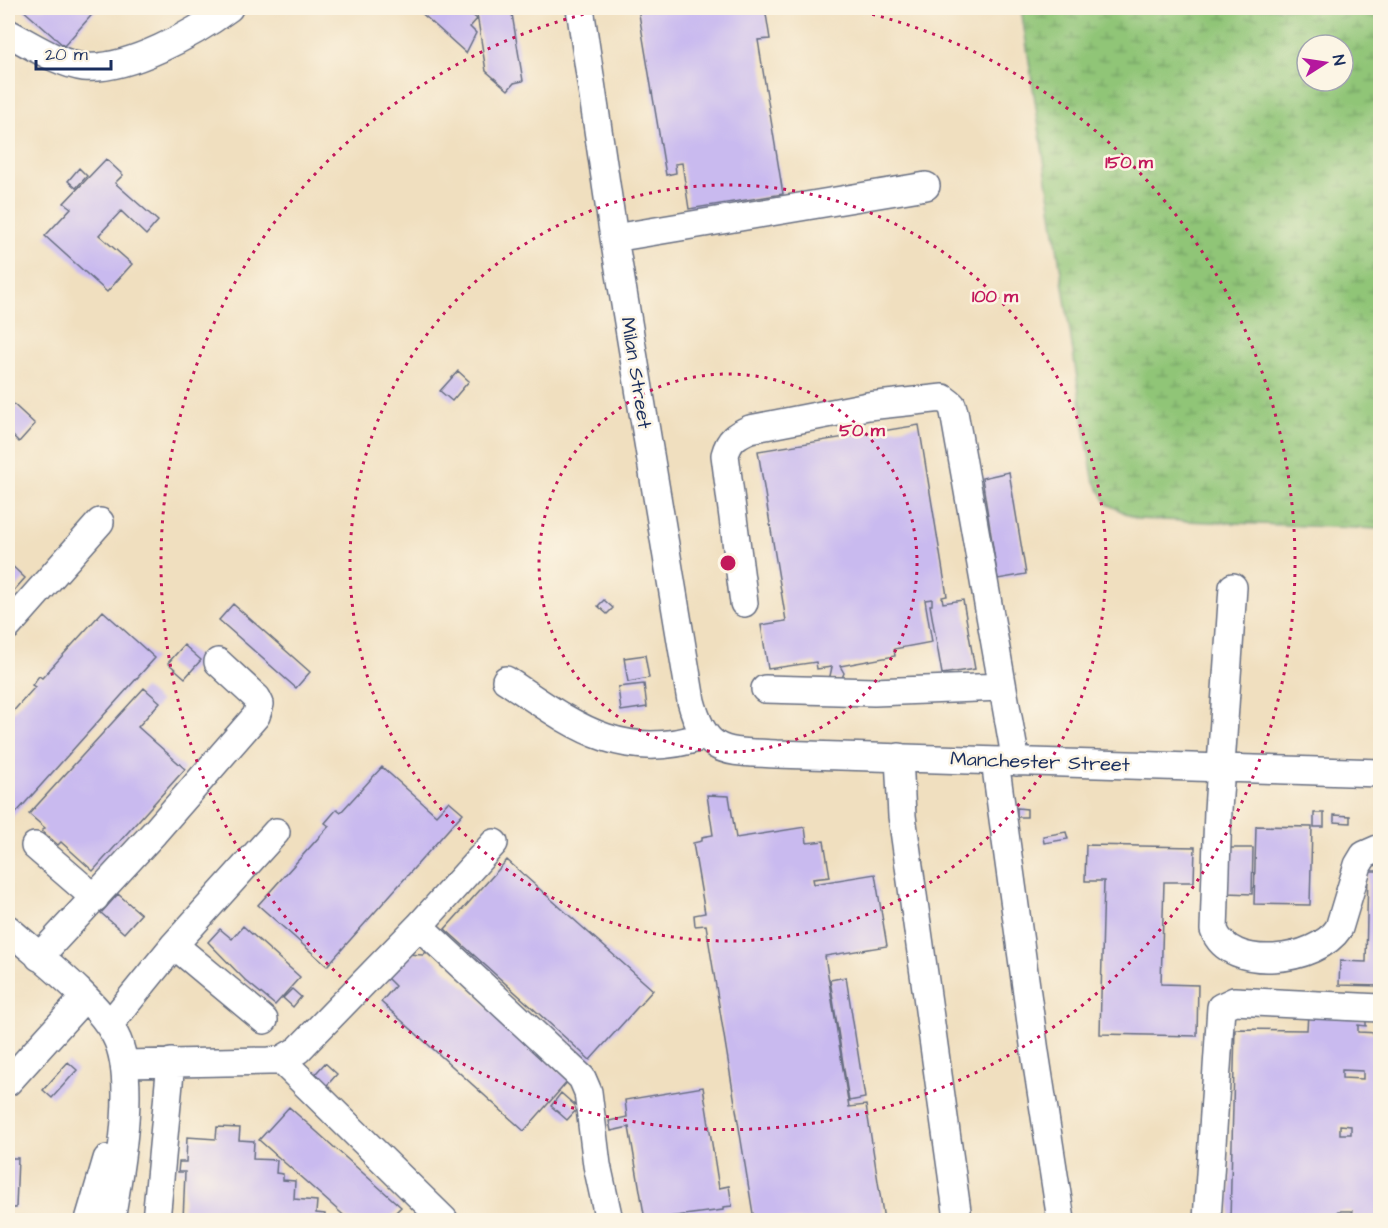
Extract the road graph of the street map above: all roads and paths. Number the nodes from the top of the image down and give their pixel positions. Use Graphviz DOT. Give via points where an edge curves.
graph roads {
  1 [pos="229,8"];
  2 [pos="579,8"];
  3 [pos="8,33"];
  4 [pos="926,186"];
  5 [pos="614,238"];
  6 [pos="100,522"];
  7 [pos="1233,587"];
  8 [pos="744,603"];
  9 [pos="8,626"];
  10 [pos="218,662"];
  11 [pos="506,680"];
  12 [pos="1002,687"];
  13 [pos="765,689"];
  14 [pos="704,736"];
  15 [pos="899,757"];
  16 [pos="1005,762"];
  17 [pos="1221,768"];
  18 [pos="1380,773"];
  19 [pos="276,832"];
  20 [pos="494,843"];
  21 [pos="35,846"];
  22 [pos="1380,848"];
  23 [pos="95,898"];
  24 [pos="419,926"];
  25 [pos="8,929"];
  26 [pos="174,945"];
  27 [pos="39,957"];
  28 [pos="84,998"];
  29 [pos="1380,1008"];
  30 [pos="264,1020"];
  31 [pos="109,1025"];
  32 [pos="281,1060"];
  33 [pos="171,1062"];
  34 [pos="125,1064"];
  35 [pos="8,1082"];
  36 [pos="123,1119"];
  37 [pos="957,1211"];
  38 [pos="89,1221"];
  39 [pos="111,1221"];
  40 [pos="156,1221"];
  41 [pos="444,1221"];
  42 [pos="609,1221"];
  43 [pos="1061,1221"];
  44 [pos="1207,1221"];
  1 -- 3 [label="street" via="159,49 107,65 84,67"];
  2 -- 5 [label="street, Milan Street"];
  4 -- 5 [label="street"];
  5 -- 14 [label="street, Milan Street" via="691,701"];
  6 -- 9 [label="street"];
  7 -- 17 [label="street"];
  8 -- 12 [label="street" via="725,455 727,445 736,435 868,406 943,398 954,412"];
  10 -- 23 [label="street" via="257,698 260,704 256,716"];
  11 -- 14 [label="street" via="571,723 607,738 657,747"];
  12 -- 13 [label="street" via="874,692"];
  12 -- 16 [label="street"];
  14 -- 15 [label="street, Manchester Street" via="726,750"];
  15 -- 16 [label="street, Manchester Street"];
  15 -- 37 [label="street" via="902,816"];
  16 -- 17 [label="street, Manchester Street"];
  16 -- 43 [label="street" via="1000,816"];
  17 -- 18 [label="street, Manchester Street"];
  17 -- 22 [label="street" via="1214,930 1225,948 1252,956 1280,957 1301,955 1329,939 1339,928 1358,865 1364,855"];
  19 -- 26 [label="street"];
  20 -- 24 [label="street"];
  21 -- 23 [label="street"];
  23 -- 27 [label="street"];
  24 -- 32 [label="street" via="319,1030"];
  24 -- 42 [label="street" via="582,1078 588,1092"];
  25 -- 27 [label="street"];
  26 -- 30 [label="street"];
  26 -- 31 [label="street"];
  27 -- 28 [label="street"];
  28 -- 31 [label="street"];
  28 -- 35 [label="street"];
  29 -- 44 [label="street" via="1234,1001 1221,1007"];
  31 -- 34 [label="street"];
  32 -- 33 [label="street"];
  32 -- 41 [label="street"];
  33 -- 34 [label="street"];
  33 -- 40 [label="street"];
  34 -- 36 [label="street"];
  36 -- 38 [label="street" via="104,1166"];
  36 -- 39 [label="street" via="123,1147"];
}
